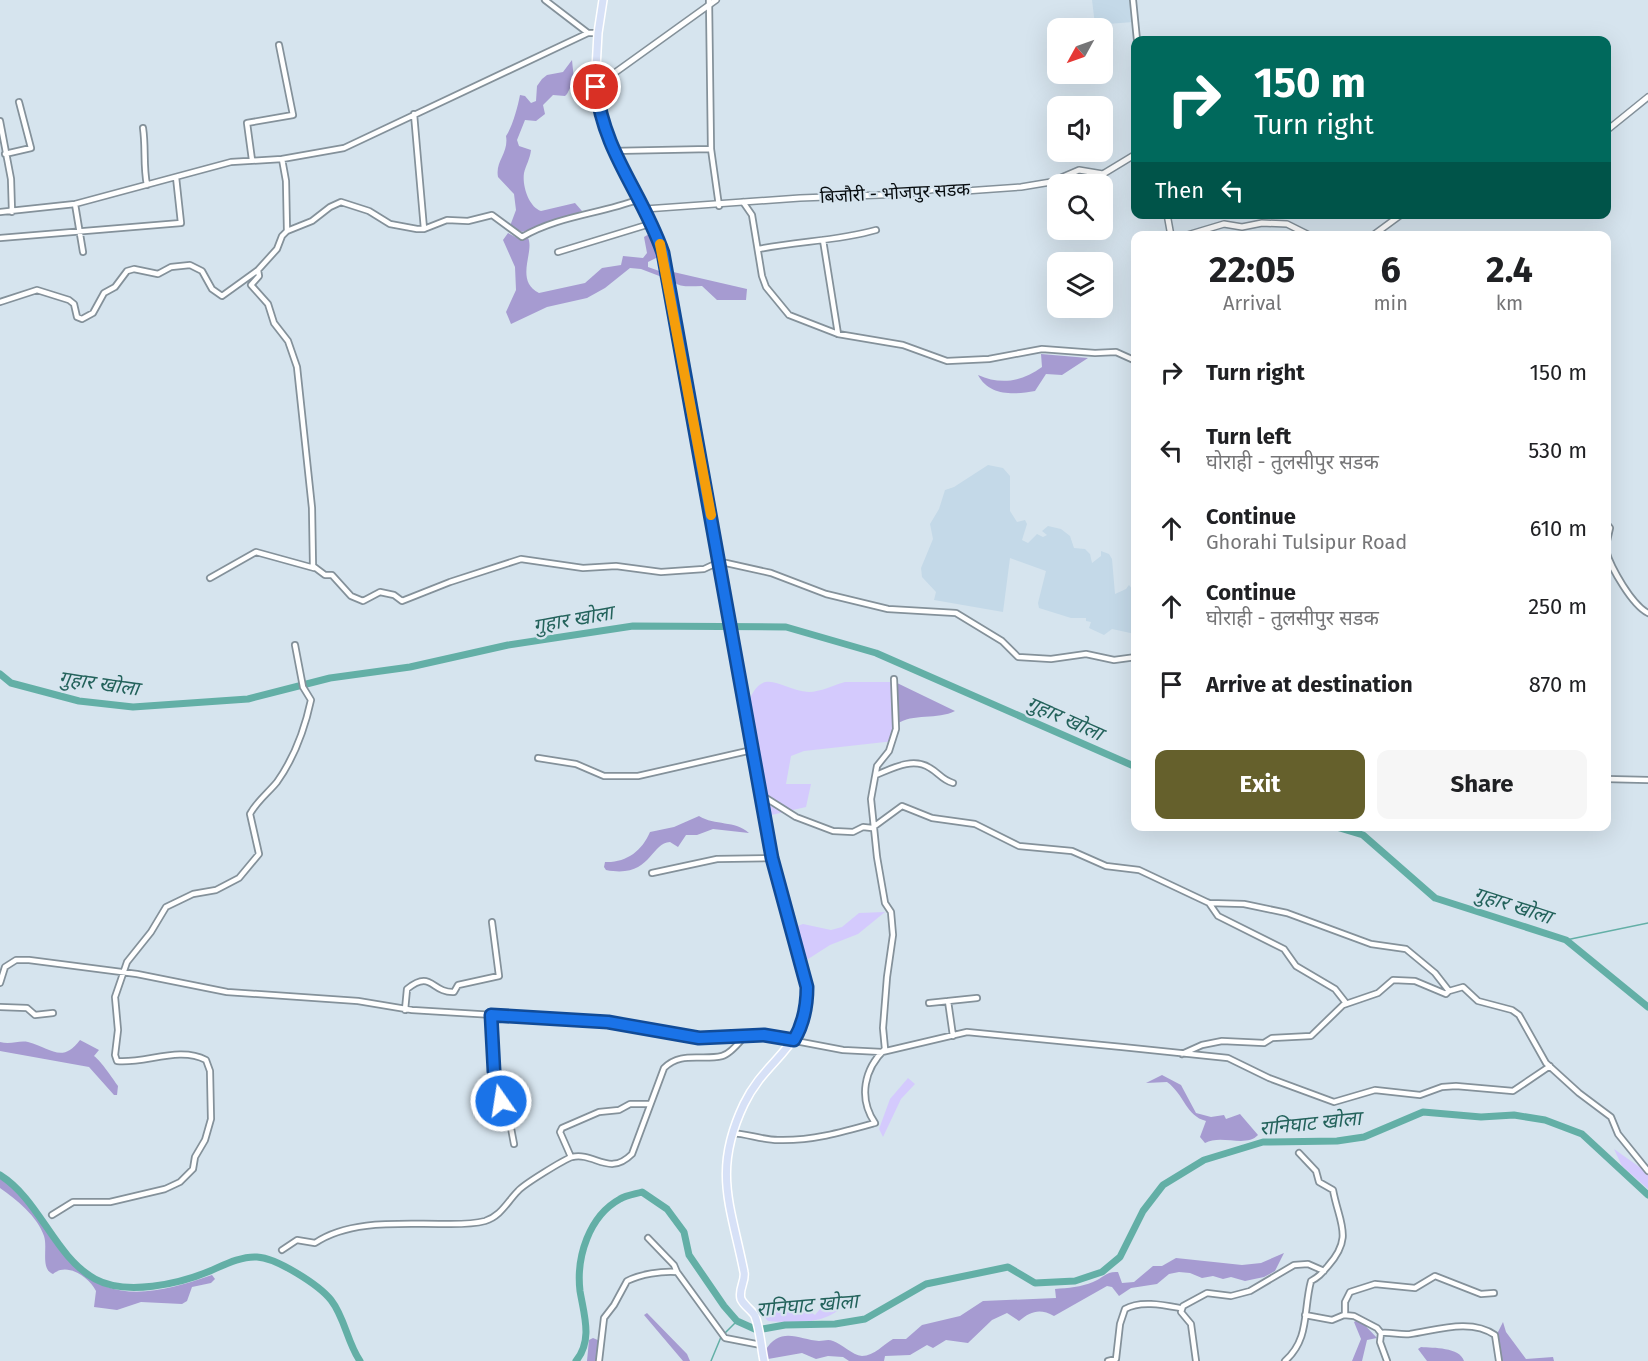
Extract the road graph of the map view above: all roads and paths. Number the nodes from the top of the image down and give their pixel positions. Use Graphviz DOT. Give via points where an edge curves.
graph roads {
  1 [pos="544,0"];
  2 [pos="603,0"];
  3 [pos="716,0"];
  4 [pos="1133,0"];
  5 [pos="708,3"];
  6 [pos="588,33"];
  7 [pos="598,33"];
  8 [pos="1137,36"];
  9 [pos="279,45"];
  10 [pos="596,87"];
  11 [pos="1648,97"];
  12 [pos="20,102"];
  13 [pos="414,114"];
  14 [pos="0,121"];
  15 [pos="1611,127"];
  16 [pos="143,128"];
  17 [pos="711,149"];
  18 [pos="612,151"];
  19 [pos="5,154"];
  20 [pos="1131,157"];
  21 [pos="282,159"];
  22 [pos="252,160"];
  23 [pos="176,177"];
  24 [pos="147,185"];
  25 [pos="637,200"];
  26 [pos="743,202"];
  27 [pos="75,204"];
  28 [pos="719,206"];
  29 [pos="645,209"];
  30 [pos="0,212"];
  31 [pos="12,212"];
  32 [pos="1395,219"];
  33 [pos="653,223"];
  34 [pos="424,229"];
  35 [pos="876,230"];
  36 [pos="79,231"];
  37 [pos="287,231"];
  38 [pos="1201,231"];
  39 [pos="1301,231"];
  40 [pos="1379,231"];
  41 [pos="0,238"];
  42 [pos="823,240"];
  43 [pos="759,249"];
  44 [pos="83,252"];
  45 [pos="558,252"];
  46 [pos="258,270"];
  47 [pos="0,302"];
  48 [pos="838,334"];
  49 [pos="1131,359"];
  50 [pos="719,562"];
  51 [pos="1611,562"];
  52 [pos="314,568"];
  53 [pos="210,578"];
  54 [pos="1648,613"];
  55 [pos="295,645"];
  56 [pos="1131,658"];
  57 [pos="894,679"];
  58 [pos="752,750"];
  59 [pos="538,758"];
  60 [pos="876,775"];
  61 [pos="1611,779"];
  62 [pos="1648,780"];
  63 [pos="953,783"];
  64 [pos="760,795"];
  65 [pos="872,828"];
  66 [pos="772,858"];
  67 [pos="652,873"];
  68 [pos="1209,903"];
  69 [pos="492,922"];
  70 [pos="3,966"];
  71 [pos="122,972"];
  72 [pos="0,983"];
  73 [pos="1449,991"];
  74 [pos="977,998"];
  75 [pos="948,1001"];
  76 [pos="929,1003"];
  77 [pos="1346,1003"];
  78 [pos="0,1007"];
  79 [pos="405,1010"];
  80 [pos="53,1013"];
  81 [pos="491,1015"];
  82 [pos="953,1036"];
  83 [pos="743,1038"];
  84 [pos="794,1040"];
  85 [pos="882,1052"];
  86 [pos="1182,1054"];
  87 [pos="1550,1066"];
  88 [pos="650,1104"];
  89 [pos="732,1133"];
  90 [pos="514,1144"];
  91 [pos="1299,1153"];
  92 [pos="571,1157"];
  93 [pos="1648,1171"];
  94 [pos="52,1215"];
  95 [pos="648,1238"];
  96 [pos="282,1250"];
  97 [pos="1324,1270"];
  98 [pos="677,1272"];
  99 [pos="1494,1293"];
  100 [pos="1180,1308"];
  101 [pos="1345,1315"];
  102 [pos="1305,1316"];
  103 [pos="1381,1333"];
  104 [pos="760,1345"];
  105 [pos="599,1361"];
  106 [pos="764,1361"];
  107 [pos="1108,1361"];
  108 [pos="1196,1361"];
  109 [pos="1285,1361"];
  110 [pos="1387,1361"];
  111 [pos="1499,1361"];
  1 -- 6 [label="street"];
  2 -- 7 [label="main road"];
  3 -- 5 [label="street"];
  4 -- 8 [label="street"];
  5 -- 10 [label="street"];
  5 -- 17 [label="street"];
  6 -- 7 [label="street"];
  6 -- 13 [label="street"];
  7 -- 10 [label="main road"];
  9 -- 22 [label="street" via="293,116 247,123"];
  10 -- 18 [label="main road" via="599,116"];
  11 -- 15 [label="street"];
  12 -- 19 [label="street" via="31,148"];
  13 -- 21 [label="street" via="344,148"];
  13 -- 34 [label="street"];
  14 -- 19 [label="street"];
  16 -- 24 [label="street" via="146,149 142,162"];
  17 -- 18 [label="street"];
  17 -- 28 [label="street"];
  18 -- 25 [label="main road"];
  19 -- 31 [label="street"];
  20 -- 26 [label="street, बिजौरी - भोजपुर सडक" via="1103,174 1079,170 1051,182 1030,185"];
  21 -- 22 [label="street"];
  21 -- 37 [label="street"];
  22 -- 23 [label="street"];
  23 -- 24 [label="street"];
  23 -- 36 [label="street" via="181,222"];
  24 -- 27 [label="street"];
  25 -- 29 [label="main road"];
  25 -- 34 [label="street" via="609,211 555,222 522,237 492,215 439,222"];
  26 -- 28 [label="street, बिजौरी - भोजपुर सडक"];
  26 -- 43 [label="street" via="752,215"];
  27 -- 31 [label="street"];
  27 -- 36 [label="street"];
  28 -- 29 [label="street, बिजौरी - भोजपुर सडक"];
  29 -- 33 [label="main road"];
  30 -- 31 [label="street"];
  32 -- 40 [label="street"];
  33 -- 45 [label="street"];
  33 -- 50 [label="main road" via="663,253"];
  34 -- 37 [label="street" via="390,224 369,211 341,202 312,221"];
  35 -- 42 [label="street"];
  36 -- 41 [label="street"];
  36 -- 44 [label="street"];
  37 -- 46 [label="street"];
  38 -- 39 [label="street" via="1224,224 1262,223 1287,224"];
  42 -- 43 [label="street"];
  42 -- 48 [label="street"];
  43 -- 48 [label="street" via="766,287 789,315"];
  46 -- 47 [label="street" via="222,296 212,289 202,271 190,265 171,267 158,274 134,269 104,293 93,313 82,319 69,300 37,290"];
  46 -- 52 [label="street" via="252,289 268,304 297,367 312,508"];
  48 -- 49 [label="street" via="903,345 947,361 1042,349 1116,352"];
  50 -- 52 [label="street" via="704,569 661,572 616,566 583,568 522,559 402,601 380,592 361,600 351,596 332,575"];
  50 -- 56 [label="street" via="771,573 825,594 888,609 956,613 1002,641 1018,657 1052,659 1086,654 1114,660"];
  50 -- 58 [label="main road"];
  51 -- 54 [label="street" via="1619,579"];
  52 -- 53 [label="street" via="256,552"];
  55 -- 71 [label="street" via="303,687 311,700 301,737 276,782 258,799 250,814 259,854 239,878 166,907"];
  57 -- 60 [label="street" via="896,729"];
  58 -- 59 [label="street" via="638,776 604,776 576,764"];
  58 -- 64 [label="main road"];
  60 -- 63 [label="street" via="910,762 926,766"];
  60 -- 65 [label="street" via="871,799"];
  61 -- 62 [label="street"];
  64 -- 65 [label="street" via="820,827 853,832"];
  64 -- 66 [label="main road"];
  65 -- 68 [label="street" via="902,806 932,818 975,824 1019,846 1071,851 1106,866 1138,870"];
  65 -- 85 [label="street" via="893,935 883,1028 886,1046"];
  66 -- 67 [label="street" via="717,859"];
  66 -- 84 [label="main road" via="807,987 802,1027"];
  68 -- 73 [label="street" via="1244,904 1276,911 1371,944 1406,949 1435,973"];
  68 -- 77 [label="street" via="1218,916 1284,949 1296,966 1335,989"];
  69 -- 79 [label="street" via="499,976 458,985 454,992 446,993 429,981 417,981 406,989"];
  70 -- 71 [label="street" via="29,960"];
  70 -- 72 [label="street"];
  71 -- 79 [label="street" via="227,992 358,1001"];
  71 -- 94 [label="street" via="115,997 117,1061 134,1063 182,1055 206,1060 210,1071 211,1119 205,1140 193,1169 180,1182 110,1202 73,1202"];
  73 -- 77 [label="street" via="1446,994 1415,981 1393,980 1378,993"];
  73 -- 87 [label="street" via="1463,987 1479,1001 1517,1013"];
  74 -- 75 [label="street"];
  75 -- 76 [label="street"];
  75 -- 82 [label="street"];
  77 -- 86 [label="street" via="1311,1036 1272,1038 1264,1043 1222,1041"];
  78 -- 80 [label="street" via="27,1008 35,1015"];
  79 -- 81 [label="street"];
  81 -- 83 [label="street" via="608,1022 699,1038"];
  81 -- 90 [label="street" via="494,1071 501,1101 507,1107"];
  82 -- 85 [label="street"];
  82 -- 86 [label="street" via="967,1032 1010,1035"];
  83 -- 84 [label="street" via="764,1035"];
  83 -- 88 [label="street" via="722,1056 684,1057 670,1062 660,1075"];
  84 -- 85 [label="street" via="843,1050"];
  84 -- 89 [label="main road" via="745,1101"];
  85 -- 89 [label="street" via="867,1072 865,1082 867,1112 874,1124 803,1139 778,1140"];
  86 -- 87 [label="street" via="1228,1058 1334,1102 1375,1090 1419,1095 1456,1086 1513,1091"];
  87 -- 93 [label="street" via="1611,1117 1618,1134"];
  88 -- 92 [label="street" via="632,1154 624,1163 614,1165"];
  88 -- 92 [label="street" via="630,1104 619,1110 599,1112 562,1128 560,1132"];
  89 -- 104 [label="main road" via="726,1159 726,1186 745,1276 742,1301 754,1315"];
  91 -- 97 [label="street" via="1316,1171 1319,1182 1333,1190 1343,1228 1342,1249"];
  92 -- 96 [label="street" via="532,1180 501,1212 486,1221 354,1228 315,1243 297,1240"];
  95 -- 98 [label="street" via="666,1254"];
  97 -- 100 [label="street" via="1308,1264 1294,1265 1250,1291 1231,1296 1207,1293"];
  97 -- 102 [label="street" via="1311,1281"];
  98 -- 104 [label="street" via="725,1338"];
  98 -- 105 [label="street" via="647,1274 627,1281 604,1318"];
  99 -- 101 [label="street" via="1481,1294 1435,1276 1415,1288 1375,1284 1350,1292"];
  100 -- 107 [label="street" via="1152,1305 1125,1309 1116,1359"];
  100 -- 108 [label="street" via="1191,1324"];
  101 -- 102 [label="street" via="1332,1320"];
  101 -- 103 [label="street" via="1361,1318"];
  102 -- 109 [label="street" via="1298,1350"];
  103 -- 110 [label="street"];
  103 -- 111 [label="street" via="1480,1328 1495,1335"];
  104 -- 106 [label="main road"];
}
